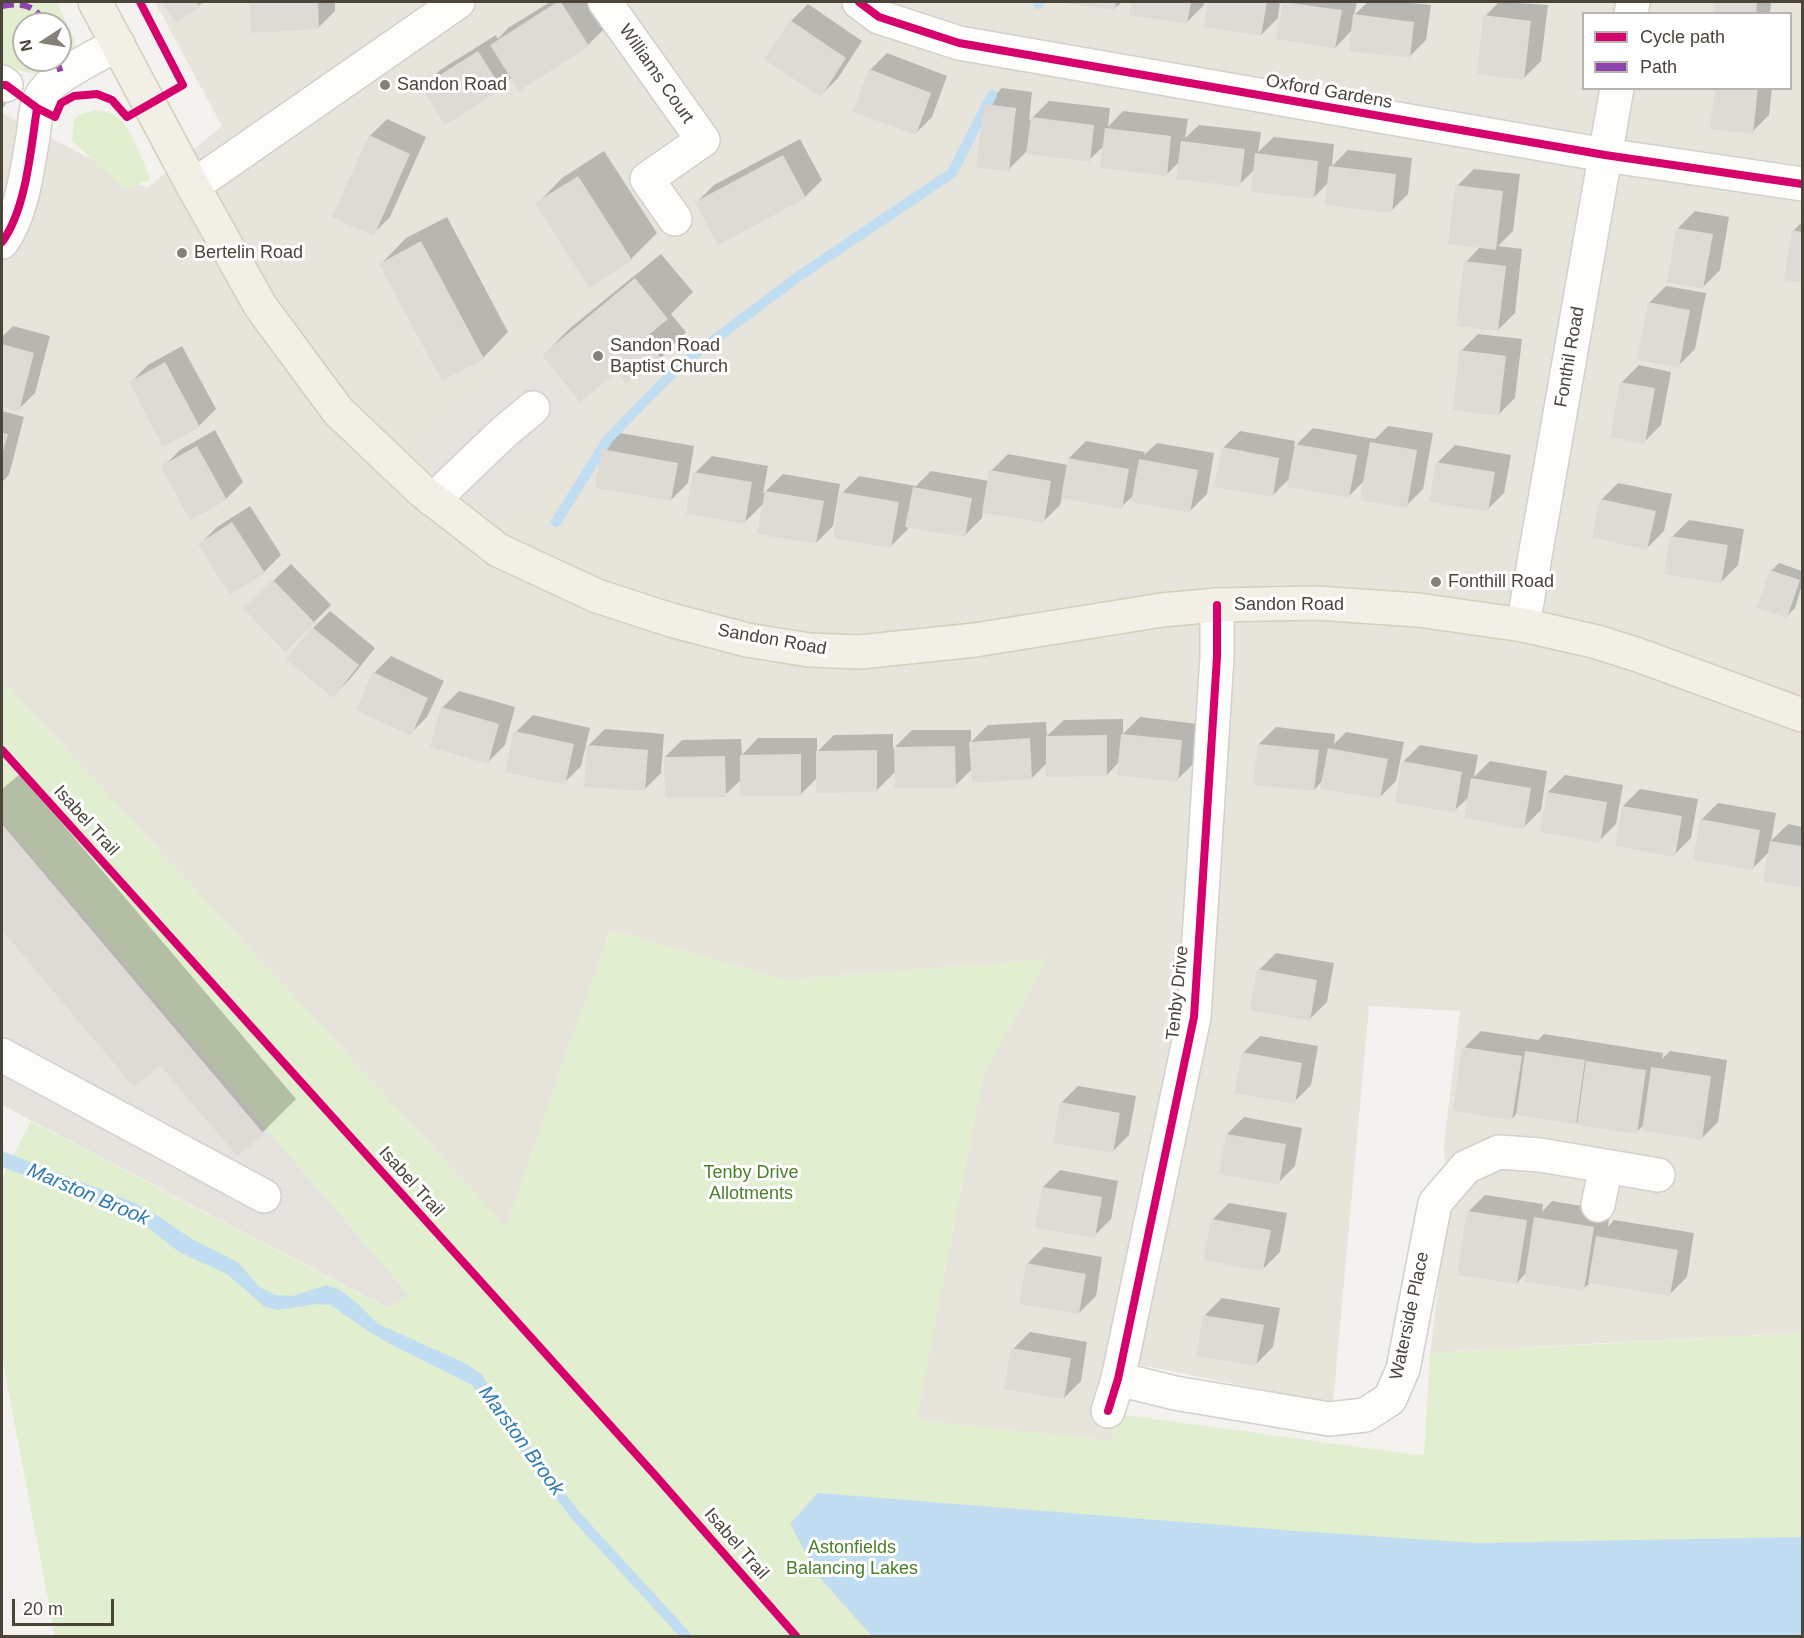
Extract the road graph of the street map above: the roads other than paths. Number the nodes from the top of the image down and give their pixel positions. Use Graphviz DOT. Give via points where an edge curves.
graph roads {
  1 [pos="96,2"];
  2 [pos="458,2"];
  3 [pos="605,2"];
  4 [pos="859,2"];
  5 [pos="118,44"];
  6 [pos="1617,90"];
  7 [pos="1605,155"];
  8 [pos="1803,184"];
  9 [pos="193,186"];
  10 [pos="675,219"];
  11 [pos="2,242"];
  12 [pos="532,408"];
  13 [pos="433,500"];
  14 [pos="1217,605"];
  15 [pos="1524,625"];
  16 [pos="1803,715"];
  17 [pos="2,1055"];
  18 [pos="1606,1166"];
  19 [pos="1658,1175"];
  20 [pos="264,1196"];
  21 [pos="1598,1205"];
  22 [pos="1118,1379"];
  23 [pos="1108,1411"];
  1 -- 5 [label="main road, Sandon Road"];
  2 -- 9 [label="street"];
  3 -- 10 [label="street, Williams Court" via="703,140 647,179"];
  4 -- 7 [label="street, Oxford Gardens" via="879,17 959,43"];
  5 -- 9 [label="main road, Sandon Road"];
  5 -- 11 [label="street" via="44,91 37,108 26,177 10,231"];
  6 -- 7 [label="street, Fonthil Road"];
  7 -- 8 [label="street, Oxford Gardens"];
  7 -- 15 [label="street, Fonthil Road"];
  9 -- 13 [label="main road, Sandon Road" via="261,307 338,411"];
  12 -- 13 [label="street"];
  13 -- 14 [label="main road, Sandon Road" via="498,550 597,596 747,640 809,651 908,648"];
  14 -- 15 [label="main road, Sandon Road" via="1317,603 1418,610"];
  14 -- 22 [label="street, Tenby Drive" via="1194,1017"];
  15 -- 16 [label="main road, Sandon Road" via="1638,655"];
  17 -- 20 [label="street"];
  18 -- 19 [label="street, Waterside Place"];
  18 -- 21 [label="street"];
  18 -- 22 [label="street, Waterside Place" via="1499,1152 1466,1167 1435,1203 1403,1369 1390,1399 1365,1415 1329,1419 1175,1393"];
  22 -- 23 [label="street, Tenby Drive"];
}
